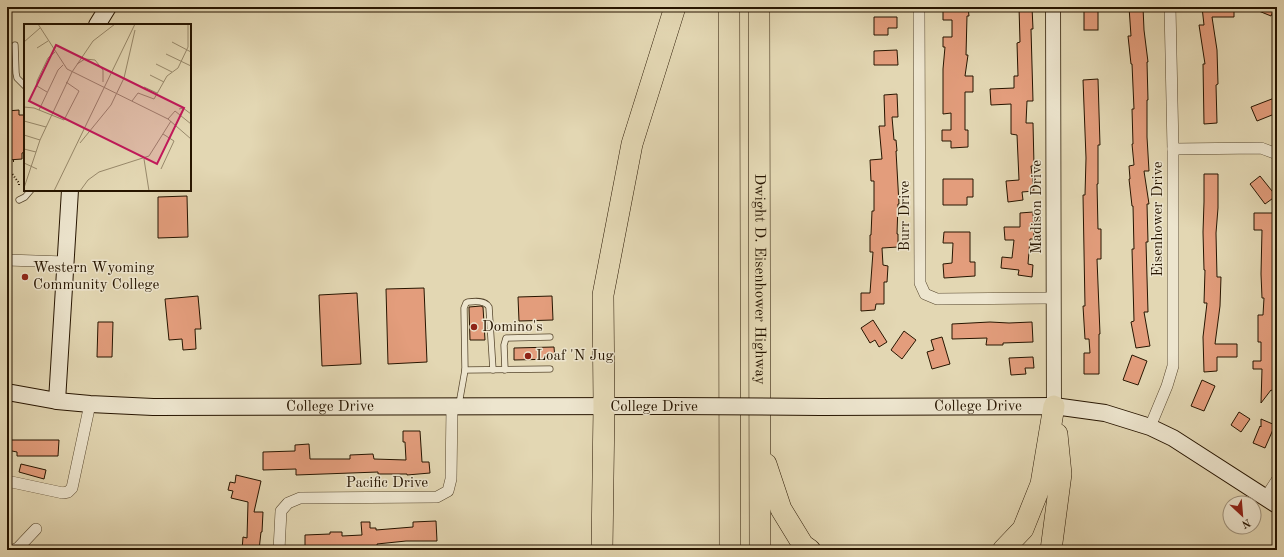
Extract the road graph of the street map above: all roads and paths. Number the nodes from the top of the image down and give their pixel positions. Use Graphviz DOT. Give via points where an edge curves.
graph roads {
  1 [pos="108,7"];
  2 [pos="675,7"];
  3 [pos="729,7"];
  4 [pos="759,7"];
  5 [pos="919,7"];
  6 [pos="1053,7"];
  7 [pos="1170,7"];
  8 [pos="98,24"];
  9 [pos="15,45"];
  10 [pos="17,84"];
  11 [pos="24,85"];
  12 [pos="7,103"];
  13 [pos="1173,149"];
  14 [pos="1277,154"];
  15 [pos="14,159"];
  16 [pos="7,161"];
  17 [pos="7,167"];
  18 [pos="19,186"];
  19 [pos="30,191"];
  20 [pos="70,191"];
  21 [pos="19,200"];
  22 [pos="7,260"];
  23 [pos="65,262"];
  24 [pos="1054,298"];
  25 [pos="550,337"];
  26 [pos="550,369"];
  27 [pos="465,370"];
  28 [pos="493,370"];
  29 [pos="505,370"];
  30 [pos="7,392"];
  31 [pos="57,400"];
  32 [pos="90,404"];
  33 [pos="604,406"];
  34 [pos="1054,406"];
  35 [pos="455,407"];
  36 [pos="1150,427"];
  37 [pos="760,448"];
  38 [pos="1277,480"];
  39 [pos="7,481"];
  40 [pos="1271,501"];
  41 [pos="36,529"];
  42 [pos="13,550"];
  43 [pos="279,550"];
  44 [pos="602,550"];
  45 [pos="730,550"];
  46 [pos="760,550"];
  47 [pos="810,550"];
  48 [pos="1003,550"];
  49 [pos="1051,550"];
  1 -- 8 [label="main road"];
  2 -- 33 [label="highway" via="632,144 603,295"];
  3 -- 45 [label="highway, Dwight D. Eisenhower Highway"];
  4 -- 37 [label="highway, Dwight D. Eisenhower Highway"];
  5 -- 24 [label="street, Burr Drive" via="920,283 926,294 937,299"];
  6 -- 24 [label="street, Madison Drive"];
  7 -- 13 [label="street, Eisenhower Drive"];
  9 -- 11 [label="lane" via="17,78"];
  10 -- 12 [label="path" via="10,84 10,97"];
  13 -- 14 [label="street" via="1261,148"];
  13 -- 36 [label="street, Eisenhower Drive" via="1173,366"];
  15 -- 16 [label="path"];
  17 -- 18 [label="path"];
  19 -- 21 [label="lane"];
  20 -- 23 [label="main road"];
  22 -- 23 [label="street"];
  23 -- 31 [label="main road"];
  24 -- 34 [label="street, Madison Drive"];
  25 -- 29 [label="lane" via="506,338"];
  26 -- 29 [label="lane"];
  27 -- 28 [label="lane"];
  27 -- 28 [label="lane" via="464,308 466,303 485,302 490,310"];
  27 -- 35 [label="lane"];
  28 -- 29 [label="lane"];
  30 -- 31 [label="main road, College Drive"];
  31 -- 32 [label="main road, College Drive"];
  32 -- 35 [label="main road, College Drive" via="153,407"];
  32 -- 39 [label="street" via="72,488 68,492"];
  33 -- 34 [label="main road, College Drive, bridge"];
  33 -- 35 [label="main road, College Drive"];
  33 -- 44 [label="highway"];
  34 -- 36 [label="main road, College Drive" via="1105,413"];
  34 -- 48 [label="highway" via="1042,484 1023,529"];
  34 -- 49 [label="highway" via="1061,474"];
  35 -- 43 [label="street, Pacific Drive" via="451,479 448,490 437,497 300,498 288,503 281,511"];
  36 -- 40 [label="main road, College Drive" via="1173,438"];
  37 -- 46 [label="highway, Dwight D. Eisenhower Highway"];
  37 -- 47 [label="highway" via="781,509"];
  38 -- 40 [label="street"];
  41 -- 42 [label="street"];
}
